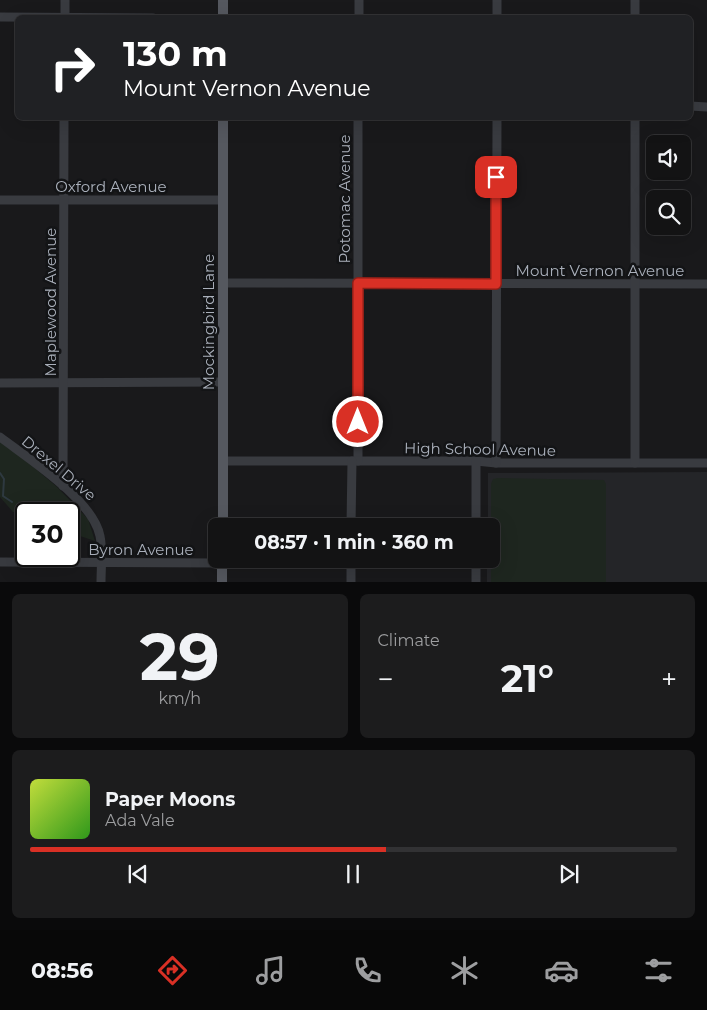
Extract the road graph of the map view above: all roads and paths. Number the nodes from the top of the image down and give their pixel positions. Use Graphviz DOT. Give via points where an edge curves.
graph roads {
  1 [pos="65,0"];
  2 [pos="223,0"];
  3 [pos="359,0"];
  4 [pos="497,0"];
  5 [pos="635,0"];
  6 [pos="65,15"];
  7 [pos="223,15"];
  8 [pos="358,15"];
  9 [pos="497,15"];
  10 [pos="635,15"];
  11 [pos="0,17"];
  12 [pos="15,17"];
  13 [pos="693,106"];
  14 [pos="707,106"];
  15 [pos="64,120"];
  16 [pos="223,120"];
  17 [pos="358,120"];
  18 [pos="496,120"];
  19 [pos="635,120"];
  20 [pos="0,200"];
  21 [pos="64,200"];
  22 [pos="223,200"];
  23 [pos="223,283"];
  24 [pos="358,283"];
  25 [pos="496,284"];
  26 [pos="635,284"];
  27 [pos="707,284"];
  28 [pos="63,382"];
  29 [pos="223,382"];
  30 [pos="0,383"];
  31 [pos="0,437"];
  32 [pos="223,461"];
  33 [pos="355,461"];
  34 [pos="476,461"];
  35 [pos="635,463"];
  36 [pos="707,463"];
  37 [pos="496,464"];
  38 [pos="63,486"];
  39 [pos="222,518"];
  40 [pos="351,518"];
  41 [pos="476,518"];
  42 [pos="208,561"];
  43 [pos="0,562"];
  44 [pos="101,562"];
  45 [pos="222,568"];
  46 [pos="351,568"];
  47 [pos="476,568"];
  48 [pos="101,582"];
  49 [pos="222,582"];
  50 [pos="351,582"];
  51 [pos="476,582"];
  1 -- 6 [label="street"];
  2 -- 7 [label="main road"];
  3 -- 8 [label="street"];
  4 -- 9 [label="street"];
  5 -- 10 [label="street"];
  11 -- 12 [label="street"];
  13 -- 14 [label="street"];
  15 -- 21 [label="street, Maplewood Avenue"];
  16 -- 22 [label="main road, Mockingbird Lane"];
  17 -- 24 [label="street, Potomac Avenue"];
  18 -- 25 [label="street"];
  19 -- 26 [label="street"];
  20 -- 21 [label="street, Oxford Avenue"];
  21 -- 22 [label="street, Oxford Avenue"];
  21 -- 28 [label="street, Maplewood Avenue"];
  22 -- 23 [label="main road, Mockingbird Lane"];
  23 -- 24 [label="street, Mount Vernon Avenue"];
  23 -- 29 [label="main road, Mockingbird Lane"];
  24 -- 25 [label="street, Mount Vernon Avenue"];
  24 -- 33 [label="street, Potomac Avenue"];
  25 -- 26 [label="street, Mount Vernon Avenue"];
  25 -- 37 [label="street"];
  26 -- 27 [label="street, Mount Vernon Avenue"];
  26 -- 35 [label="street"];
  28 -- 29 [label="street"];
  28 -- 30 [label="street"];
  28 -- 38 [label="street, Maplewood Avenue"];
  29 -- 32 [label="main road, Mockingbird Lane"];
  31 -- 38 [label="street, Drexel Drive"];
  32 -- 33 [label="street, High School Avenue"];
  32 -- 39 [label="main road, Mockingbird Lane"];
  33 -- 34 [label="street, High School Avenue"];
  33 -- 40 [label="street, Potomac Avenue"];
  34 -- 37 [label="street, High School Avenue"];
  34 -- 41 [label="street"];
  35 -- 36 [label="street, High School Avenue"];
  35 -- 37 [label="street, High School Avenue"];
  38 -- 44 [label="street, Drexel Drive" via="90,512 100,536"];
  42 -- 44 [label="street, Byron Avenue"];
  43 -- 44 [label="street, Byron Avenue"];
  44 -- 48 [label="street, Drexel Drive"];
  45 -- 49 [label="main road"];
  46 -- 50 [label="street"];
  47 -- 51 [label="street"];
}
